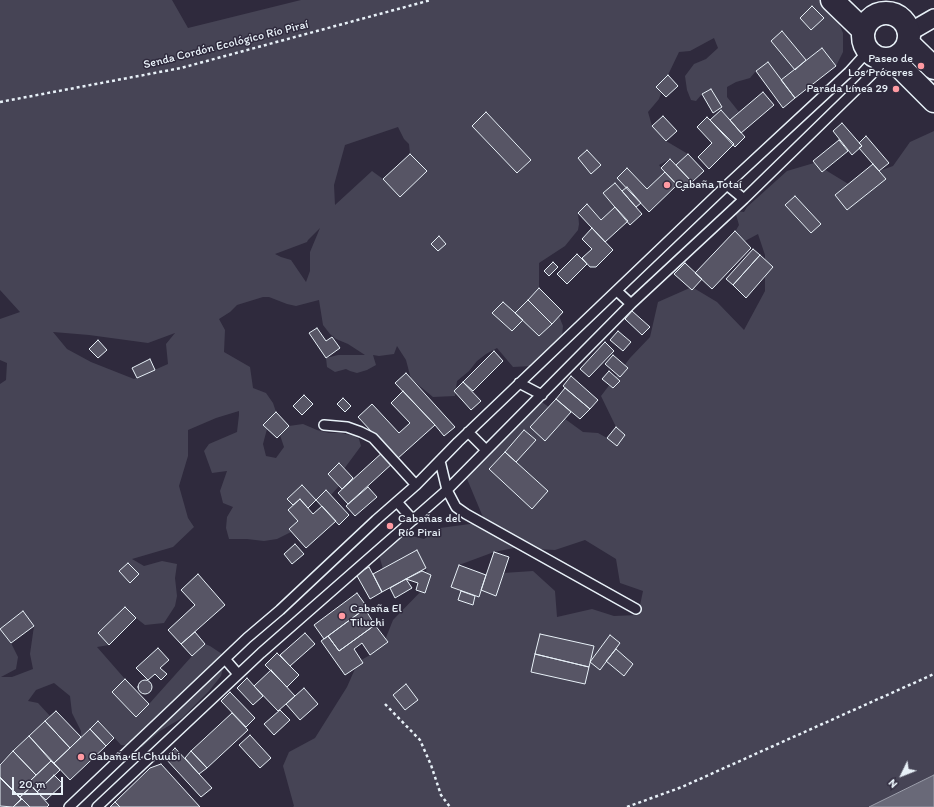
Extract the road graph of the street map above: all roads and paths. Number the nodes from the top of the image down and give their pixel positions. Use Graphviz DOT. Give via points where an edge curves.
graph roads {
  1 [pos="431,0"];
  2 [pos="832,0"];
  3 [pos="883,7"];
  4 [pos="934,18"];
  5 [pos="863,30"];
  6 [pos="908,38"];
  7 [pos="882,57"];
  8 [pos="934,68"];
  9 [pos="934,101"];
  10 [pos="0,102"];
  11 [pos="727,185"];
  12 [pos="744,199"];
  13 [pos="617,290"];
  14 [pos="631,304"];
  15 [pos="519,383"];
  16 [pos="542,395"];
  17 [pos="324,425"];
  18 [pos="468,432"];
  19 [pos="486,450"];
  20 [pos="440,461"];
  21 [pos="416,485"];
  22 [pos="447,490"];
  23 [pos="397,502"];
  24 [pos="413,520"];
  25 [pos="636,609"];
  26 [pos="225,659"];
  27 [pos="238,674"];
  28 [pos="934,674"];
  29 [pos="385,704"];
  30 [pos="69,807"];
  31 [pos="97,807"];
  32 [pos="450,807"];
  33 [pos="627,807"];
  1 -- 10 [label="path, Senda Cordón Ecológico Río Piraí" via="181,68"];
  2 -- 5 [label="main road"];
  3 -- 5 [label="main road" via="882,13 870,19"];
  3 -- 6 [label="main road" via="904,22"];
  4 -- 6 [label="street"];
  5 -- 7 [label="main road" via="864,44"];
  6 -- 7 [label="main road" via="903,52"];
  6 -- 8 [label="main road"];
  7 -- 9 [label="main road"];
  7 -- 11 [label="lane" via="849,72"];
  7 -- 12 [label="lane" via="861,85"];
  11 -- 12 [label="lane"];
  11 -- 13 [label="lane"];
  12 -- 14 [label="lane"];
  13 -- 14 [label="lane"];
  13 -- 15 [label="lane"];
  14 -- 16 [label="lane"];
  15 -- 16 [label="lane"];
  15 -- 18 [label="lane"];
  16 -- 19 [label="lane"];
  17 -- 21 [label="lane" via="347,427 373,438"];
  18 -- 19 [label="lane"];
  18 -- 20 [label="lane"];
  19 -- 22 [label="lane"];
  20 -- 21 [label="lane"];
  20 -- 22 [label="lane"];
  21 -- 23 [label="lane"];
  22 -- 24 [label="lane"];
  22 -- 25 [label="lane" via="456,507 466,514"];
  23 -- 24 [label="lane"];
  23 -- 26 [label="lane"];
  24 -- 27 [label="lane"];
  26 -- 27 [label="lane"];
  26 -- 30 [label="lane"];
  27 -- 31 [label="lane"];
  28 -- 33 [label="path" via="682,787"];
  29 -- 32 [label="path" via="420,740 441,795"];
}
